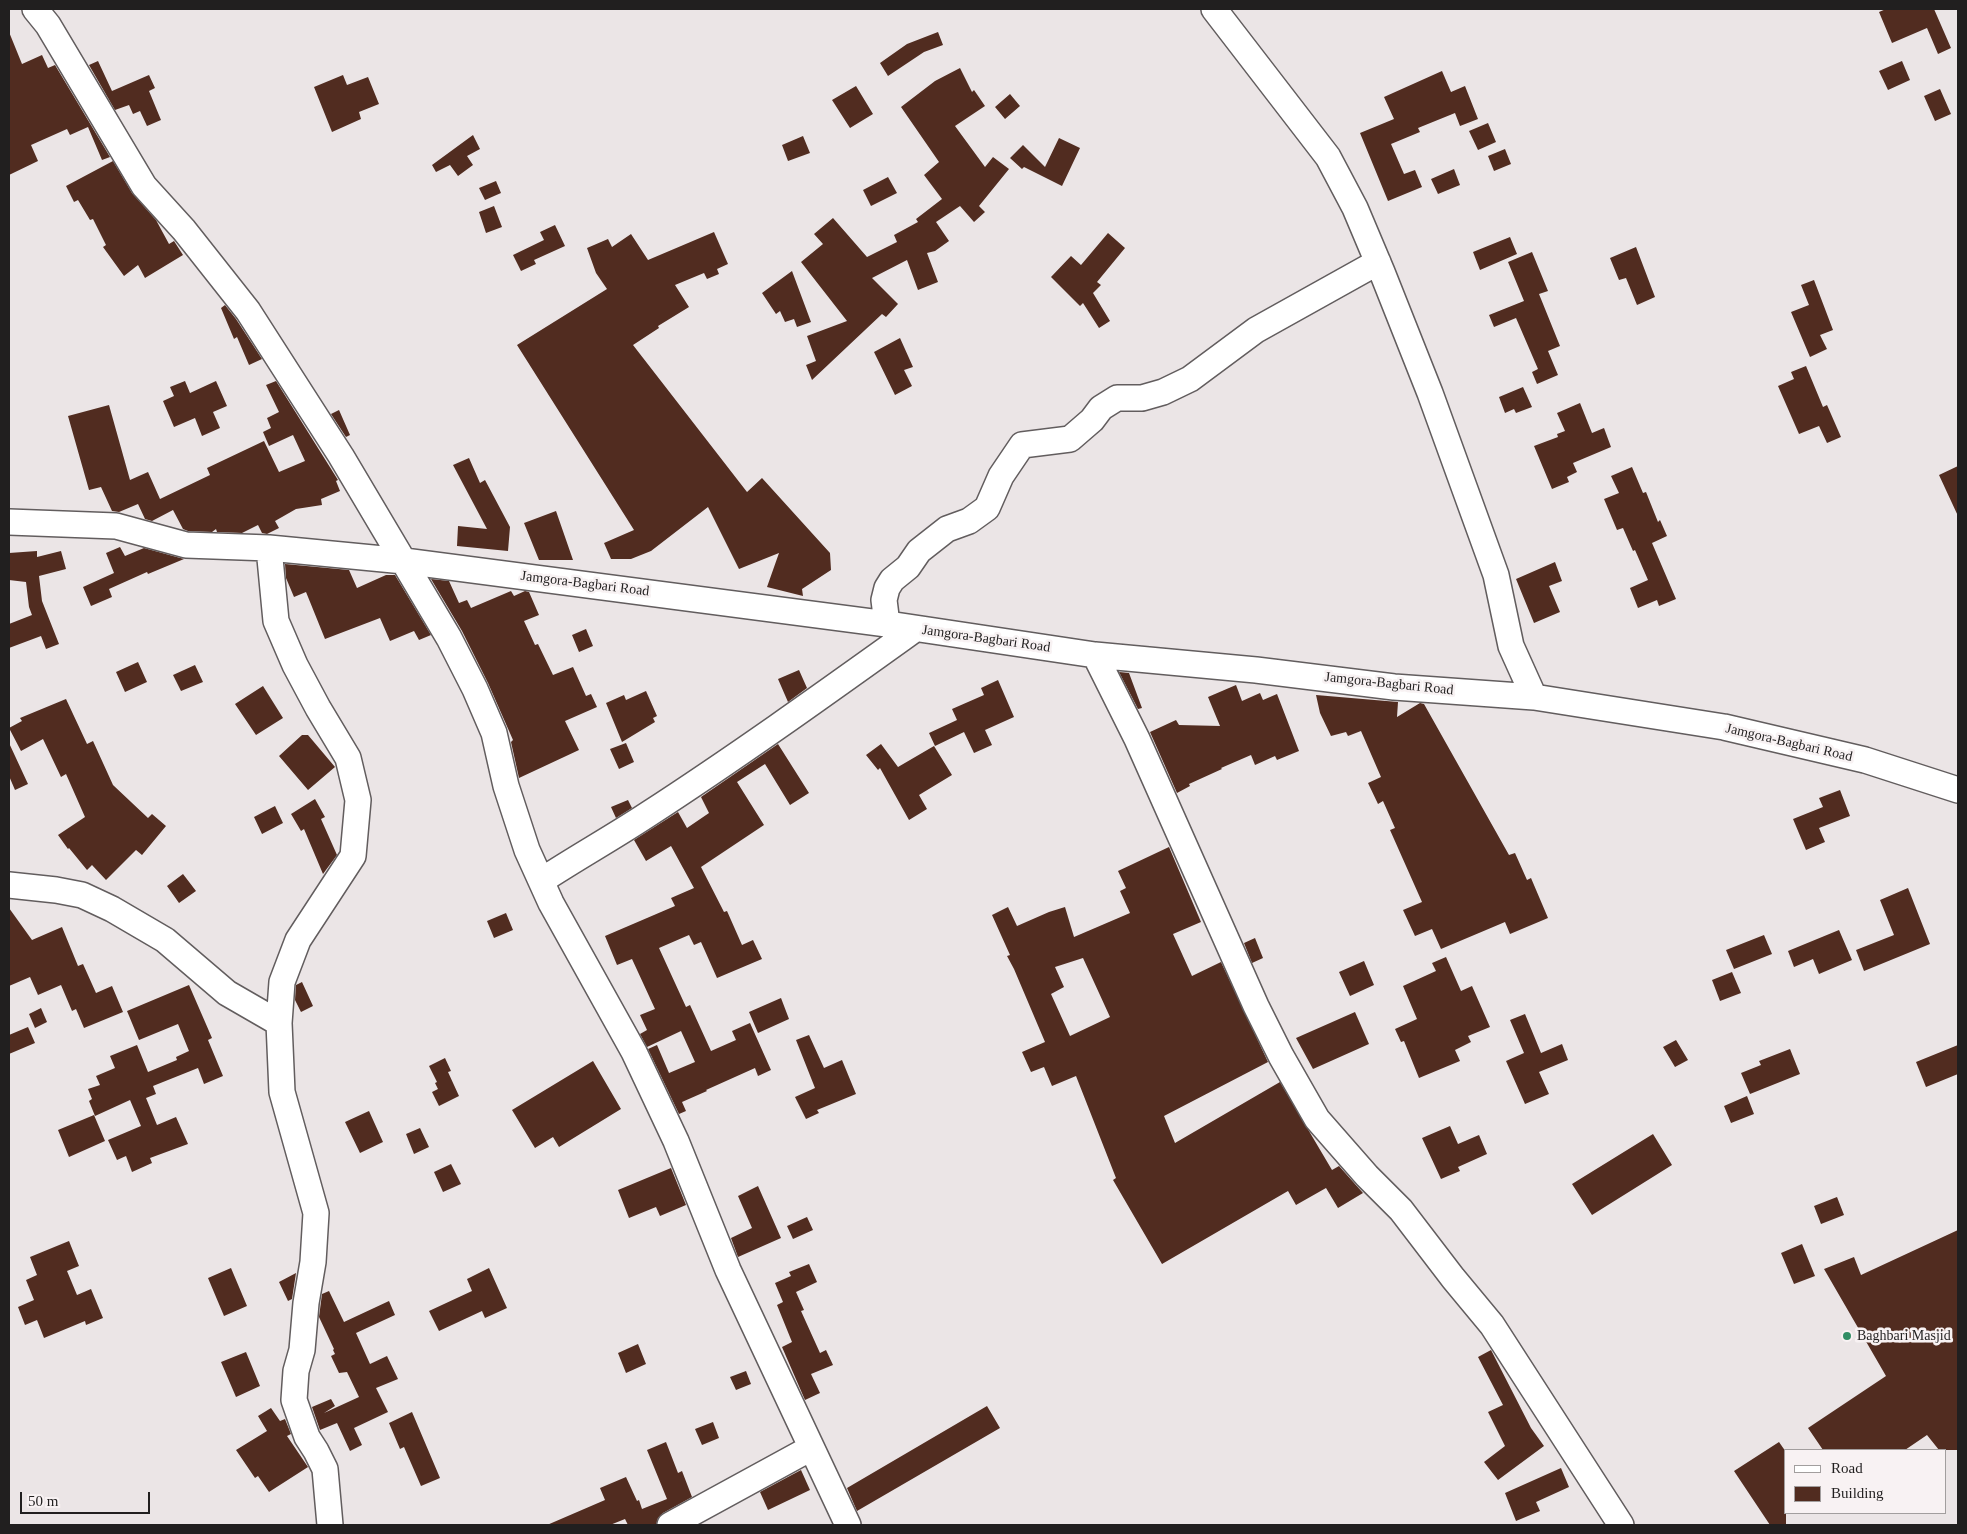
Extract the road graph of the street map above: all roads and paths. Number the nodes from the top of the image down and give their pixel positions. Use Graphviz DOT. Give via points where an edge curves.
graph roads {
  1 [pos="35,9"];
  2 [pos="1214,9"];
  3 [pos="1378,262"];
  4 [pos="9,522"];
  5 [pos="269,548"];
  6 [pos="404,561"];
  7 [pos="887,624"];
  8 [pos="915,628"];
  9 [pos="1095,655"];
  10 [pos="1534,697"];
  11 [pos="1958,790"];
  12 [pos="541,881"];
  13 [pos="9,885"];
  14 [pos="279,1023"];
  15 [pos="811,1448"];
  16 [pos="330,1525"];
  17 [pos="670,1525"];
  18 [pos="848,1525"];
  19 [pos="1621,1525"];
  1 -- 6 [label="street" via="48,25 144,186 184,230 248,311"];
  2 -- 3 [label="street" via="1328,157"];
  3 -- 7 [label="street" via="1256,330 1190,379 1142,398 1117,398 1101,408 1070,439 1022,446 1002,476 987,508 969,521 947,529 919,551 908,567 892,580 884,600"];
  3 -- 10 [label="street" via="1430,393 1496,576 1511,646"];
  4 -- 5 [label="street, Jamgora-Bagbari Road" via="116,526 186,545"];
  5 -- 6 [label="street, Jamgora-Bagbari Road"];
  5 -- 14 [label="street" via="276,620 295,665 348,758 358,800 353,856 298,940 282,982"];
  6 -- 7 [label="street, Jamgora-Bagbari Road"];
  6 -- 12 [label="street" via="479,697 494,733 526,850"];
  7 -- 8 [label="street, Jamgora-Bagbari Road"];
  8 -- 9 [label="street, Jamgora-Bagbari Road"];
  8 -- 12 [label="street" via="646,816"];
  9 -- 10 [label="street, Jamgora-Bagbari Road" via="1394,687"];
  9 -- 19 [label="street" via="1137,738 1256,1006 1317,1119 1401,1210 1492,1325"];
  10 -- 11 [label="street, Jamgora-Bagbari Road" via="1724,727 1865,760"];
  12 -- 15 [label="street" via="634,1052 676,1141 728,1270"];
  13 -- 14 [label="street" via="82,895 112,909 165,940 227,993"];
  14 -- 16 [label="street" via="282,1092 316,1212 313,1262 294,1400 307,1437 325,1469"];
  15 -- 17 [label="street"];
  15 -- 18 [label="street"];
}
